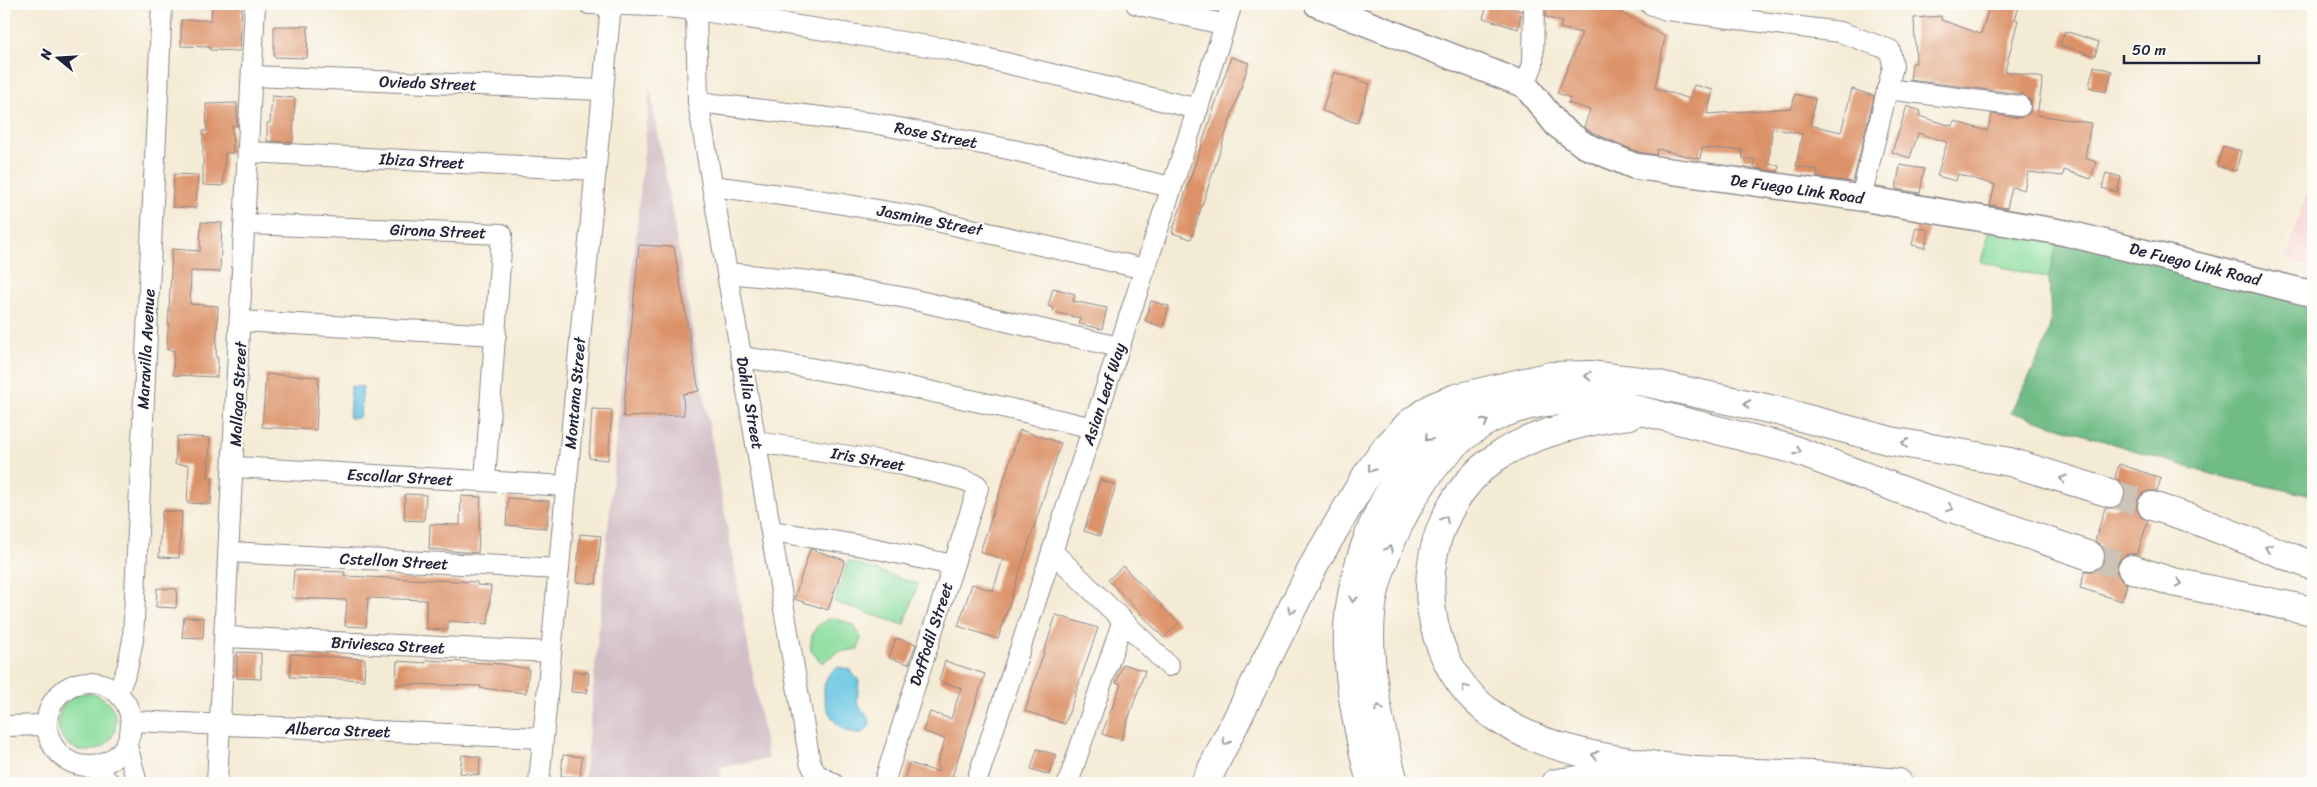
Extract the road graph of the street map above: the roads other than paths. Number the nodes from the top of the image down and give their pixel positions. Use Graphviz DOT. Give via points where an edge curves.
graph roads {
  1 [pos="162,4"];
  2 [pos="255,4"];
  3 [pos="588,4"];
  4 [pos="611,4"];
  5 [pos="1136,4"];
  6 [pos="1232,4"];
  7 [pos="1317,4"];
  8 [pos="1534,4"];
  9 [pos="1650,4"];
  10 [pos="696,10"];
  11 [pos="1727,10"];
  12 [pos="1226,25"];
  13 [pos="252,76"];
  14 [pos="1525,85"];
  15 [pos="1887,89"];
  16 [pos="603,90"];
  17 [pos="698,102"];
  18 [pos="2020,106"];
  19 [pos="1198,109"];
  20 [pos="249,152"];
  21 [pos="596,170"];
  22 [pos="712,186"];
  23 [pos="1171,187"];
  24 [pos="1861,198"];
  25 [pos="246,224"];
  26 [pos="1145,269"];
  27 [pos="727,273"];
  28 [pos="2313,294"];
  29 [pos="241,321"];
  30 [pos="496,335"];
  31 [pos="1119,347"];
  32 [pos="742,357"];
  33 [pos="1512,384"];
  34 [pos="1666,416"];
  35 [pos="1093,428"];
  36 [pos="757,442"];
  37 [pos="234,467"];
  38 [pos="485,482"];
  39 [pos="977,485"];
  40 [pos="566,486"];
  41 [pos="2110,493"];
  42 [pos="2152,506"];
  43 [pos="772,531"];
  44 [pos="1052,551"];
  45 [pos="230,552"];
  46 [pos="2090,556"];
  47 [pos="953,565"];
  48 [pos="2313,566"];
  49 [pos="559,569"];
  50 [pos="2132,569"];
  51 [pos="2313,611"];
  52 [pos="1123,620"];
  53 [pos="226,637"];
  54 [pos="551,652"];
  55 [pos="1169,666"];
  56 [pos="118,692"];
  57 [pos="132,721"];
  58 [pos="47,725"];
  59 [pos="221,725"];
  60 [pos="4,726"];
  61 [pos="543,738"];
  62 [pos="127,745"];
  63 [pos="94,767"];
  64 [pos="1375,767"];
  65 [pos="1695,771"];
  66 [pos="110,783"];
  67 [pos="137,783"];
  68 [pos="217,783"];
  69 [pos="539,783"];
  70 [pos="833,783"];
  71 [pos="884,783"];
  72 [pos="976,783"];
  73 [pos="1068,783"];
  74 [pos="1205,783"];
  75 [pos="1394,783"];
  76 [pos="1556,783"];
  77 [pos="1898,783"];
  1 -- 56 [label="street, Maravilla Avenue" via="133,640 128,669"];
  2 -- 13 [label="street, Mallaga Street"];
  3 -- 4 [label="street"];
  4 -- 10 [label="street"];
  4 -- 16 [label="street, Montana Street"];
  5 -- 12 [label="street"];
  6 -- 12 [label="street, Asian Leaf Way"];
  7 -- 14 [label="street"];
  8 -- 14 [label="street" via="1533,64"];
  9 -- 11 [label="street" via="1667,10"];
  10 -- 17 [label="street, Dahlia Street"];
  10 -- 19 [label="street" via="947,48"];
  11 -- 15 [label="street" via="1840,32 1890,50 1893,66"];
  12 -- 19 [label="street, Asian Leaf Way"];
  13 -- 16 [label="street, Oviedo Street"];
  13 -- 20 [label="street, Mallaga Street"];
  14 -- 24 [label="street, De Fuego Link Road" via="1557,125 1584,145 1634,166"];
  15 -- 18 [label="street"];
  15 -- 24 [label="street"];
  16 -- 21 [label="street, Montana Street"];
  17 -- 22 [label="street, Dahlia Street"];
  17 -- 23 [label="street, Rose Street" via="878,124 1013,150"];
  19 -- 23 [label="street, Asian Leaf Way"];
  20 -- 21 [label="street, Ibiza Street"];
  20 -- 25 [label="street, Mallaga Street"];
  21 -- 40 [label="street, Montana Street"];
  22 -- 26 [label="street, Jasmine Street" via="919,217"];
  22 -- 27 [label="street, Dahlia Street"];
  23 -- 26 [label="street, Asian Leaf Way"];
  24 -- 28 [label="street, De Fuego Link Road" via="2066,233"];
  25 -- 29 [label="street, Mallaga Street"];
  25 -- 30 [label="street, Girona Street" via="502,234"];
  26 -- 31 [label="street, Asian Leaf Way"];
  27 -- 31 [label="street" via="810,281 906,298"];
  27 -- 32 [label="street, Dahlia Street"];
  29 -- 30 [label="street"];
  29 -- 37 [label="street, Mallaga Street"];
  30 -- 38 [label="street, Girona Street"];
  31 -- 35 [label="street, Asian Leaf Way"];
  32 -- 35 [label="street" via="966,397"];
  32 -- 36 [label="street, Dahlia Street"];
  41 -- 33 [label="highway, one-way" via="2010,462 1891,441 1774,410 1640,381 1568,375"];
  33 -- 64 [label="highway, one-way" via="1468,405 1431,434 1396,482 1369,537 1354,590 1348,648 1352,684"];
  33 -- 74 [label="highway, one-way" via="1434,407 1410,423 1387,447 1350,500 1316,561"];
  34 -- 46 [label="highway, one-way" via="1792,449 1929,501"];
  64 -- 34 [label="highway, one-way" via="1371,613 1376,588 1394,534 1420,484 1437,460 1457,440 1483,422 1531,406 1581,399"];
  65 -- 34 [label="highway, one-way" via="1586,753 1540,739 1501,721 1479,704 1450,666 1434,628 1430,601 1431,560 1445,518 1470,480 1495,458 1530,440 1592,420 1629,415"];
  35 -- 44 [label="street, Asian Leaf Way"];
  36 -- 39 [label="street, Iris Street" via="895,463"];
  36 -- 43 [label="street, Dahlia Street"];
  37 -- 38 [label="street, Escollar Street"];
  37 -- 45 [label="street, Mallaga Street"];
  38 -- 40 [label="street, Escollar Street"];
  39 -- 47 [label="street, Daffodil Street" via="978,492"];
  40 -- 49 [label="street, Montana Street"];
  48 -- 42 [label="highway, one-way"];
  43 -- 47 [label="street"];
  43 -- 70 [label="street, Dahlia Street" via="810,762 816,774"];
  44 -- 52 [label="street"];
  44 -- 72 [label="street, Asian Leaf Way"];
  45 -- 49 [label="street, Cstellon Street"];
  45 -- 53 [label="street, Mallaga Street"];
  47 -- 71 [label="street, Daffodil Street"];
  49 -- 54 [label="street, Montana Street"];
  50 -- 51 [label="highway, one-way" via="2173,582"];
  52 -- 55 [label="street"];
  52 -- 73 [label="street"];
  53 -- 54 [label="street, Briviesca Street"];
  53 -- 59 [label="street, Mallaga Street"];
  54 -- 61 [label="street, Montana Street"];
  56 -- 57 [label="street" via="125,700"];
  56 -- 58 [label="street" via="92,682 78,683 65,689 55,699"];
  57 -- 59 [label="street, Alberca Street"];
  57 -- 62 [label="street"];
  58 -- 60 [label="street"];
  58 -- 63 [label="street" via="50,739 62,756 80,766"];
  59 -- 61 [label="street, Alberca Street"];
  59 -- 68 [label="street, Mallaga Street"];
  61 -- 69 [label="street, Montana Street"];
  62 -- 63 [label="street" via="107,763"];
  62 -- 67 [label="street"];
  63 -- 66 [label="street"];
  64 -- 75 [label="highway"];
  65 -- 76 [label="highway" via="1608,776"];
  65 -- 77 [label="highway" via="1812,775"];
}
